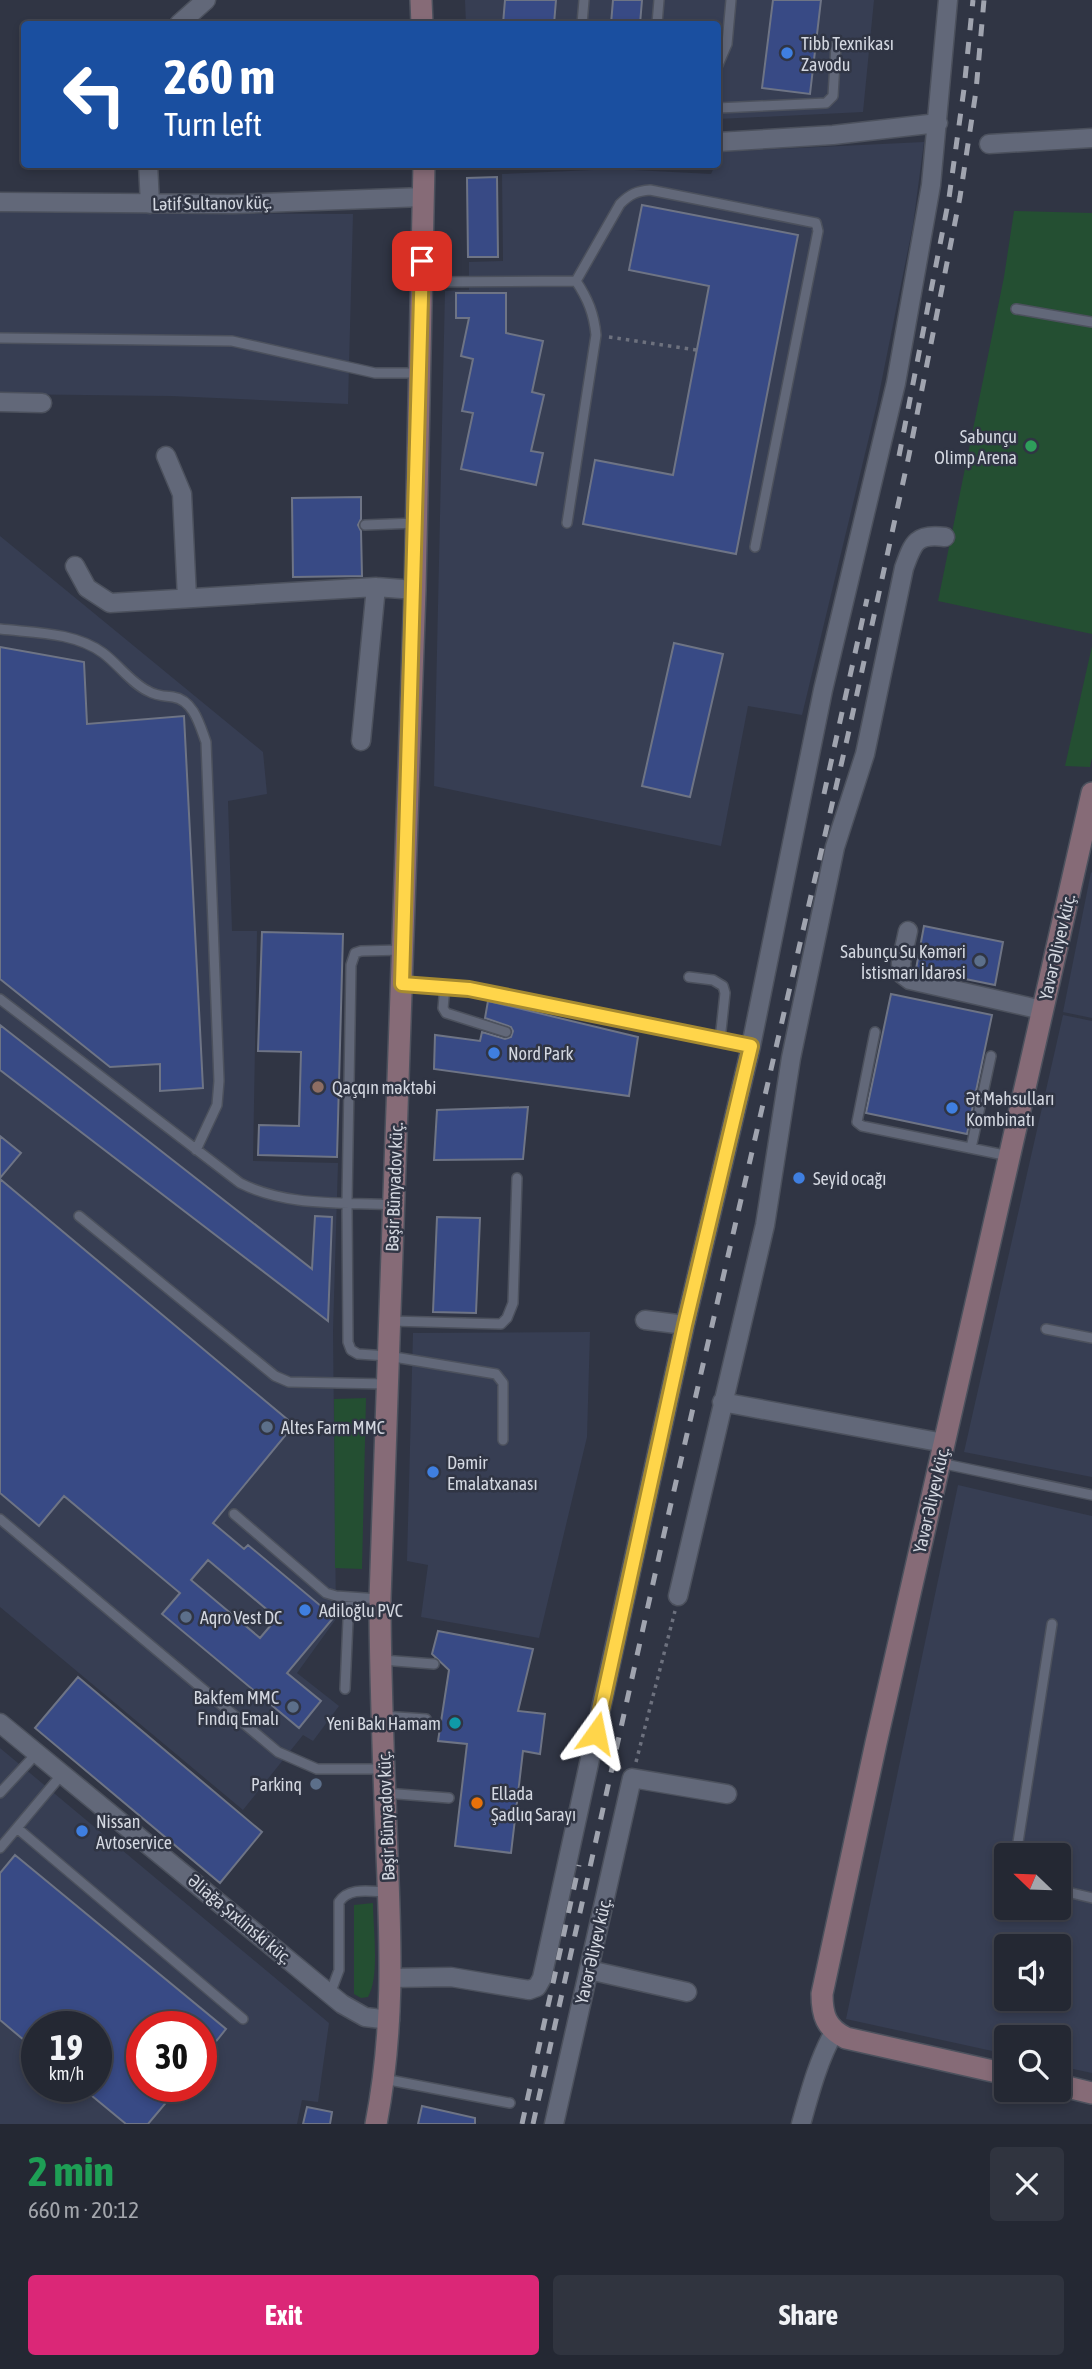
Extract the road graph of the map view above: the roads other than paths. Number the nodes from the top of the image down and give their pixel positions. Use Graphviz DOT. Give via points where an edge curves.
graph roads {
  1 [pos="206,0"];
  2 [pos="421,0"];
  3 [pos="584,0"];
  4 [pos="659,0"];
  5 [pos="731,0"];
  6 [pos="948,0"];
  7 [pos="182,21"];
  8 [pos="422,21"];
  9 [pos="582,21"];
  10 [pos="657,21"];
  11 [pos="836,45"];
  12 [pos="721,58"];
  13 [pos="721,108"];
  14 [pos="938,123"];
  15 [pos="1092,138"];
  16 [pos="721,142"];
  17 [pos="989,144"];
  18 [pos="149,168"];
  19 [pos="424,168"];
  20 [pos="423,197"];
  21 [pos="0,202"];
  22 [pos="150,204"];
  23 [pos="576,281"];
  24 [pos="421,282"];
  25 [pos="1016,309"];
  26 [pos="1092,322"];
  27 [pos="0,338"];
  28 [pos="419,373"];
  29 [pos="0,402"];
  30 [pos="42,403"];
  31 [pos="166,456"];
  32 [pos="416,523"];
  33 [pos="567,523"];
  34 [pos="365,525"];
  35 [pos="945,537"];
  36 [pos="755,547"];
  37 [pos="75,566"];
  38 [pos="376,587"];
  39 [pos="415,590"];
  40 [pos="187,598"];
  41 [pos="0,629"];
  42 [pos="361,741"];
  43 [pos="1092,793"];
  44 [pos="908,931"];
  45 [pos="403,950"];
  46 [pos="689,977"];
  47 [pos="402,984"];
  48 [pos="445,986"];
  49 [pos="0,999"];
  50 [pos="1042,1010"];
  51 [pos="506,1032"];
  52 [pos="875,1032"];
  53 [pos="720,1040"];
  54 [pos="751,1046"];
  55 [pos="991,1056"];
  56 [pos="971,1148"];
  57 [pos="196,1150"];
  58 [pos="1009,1156"];
  59 [pos="517,1178"];
  60 [pos="347,1203"];
  61 [pos="394,1205"];
  62 [pos="79,1216"];
  63 [pos="645,1320"];
  64 [pos="390,1321"];
  65 [pos="685,1325"];
  66 [pos="1046,1329"];
  67 [pos="1092,1338"];
  68 [pos="388,1356"];
  69 [pos="387,1384"];
  70 [pos="723,1402"];
  71 [pos="503,1440"];
  72 [pos="942,1453"];
  73 [pos="1092,1495"];
  74 [pos="234,1514"];
  75 [pos="0,1519"];
  76 [pos="678,1596"];
  77 [pos="349,1597"];
  78 [pos="380,1599"];
  79 [pos="1052,1624"];
  80 [pos="380,1660"];
  81 [pos="434,1664"];
  82 [pos="345,1689"];
  83 [pos="381,1716"];
  84 [pos="426,1719"];
  85 [pos="0,1723"];
  86 [pos="37,1753"];
  87 [pos="384,1769"];
  88 [pos="63,1773"];
  89 [pos="0,1793"];
  90 [pos="385,1793"];
  91 [pos="727,1794"];
  92 [pos="449,1798"];
  93 [pos="17,1828"];
  94 [pos="1018,1843"];
  95 [pos="0,1848"];
  96 [pos="389,1892"];
  97 [pos="1071,1893"];
  98 [pos="1092,1898"];
  99 [pos="589,1970"];
  100 [pos="391,1978"];
  101 [pos="687,1992"];
  102 [pos="330,1994"];
  103 [pos="243,2019"];
  104 [pos="390,2020"];
  105 [pos="834,2032"];
  106 [pos="994,2071"];
  107 [pos="384,2079"];
  108 [pos="1071,2088"];
  109 [pos="1092,2093"];
  110 [pos="510,2103"];
  111 [pos="376,2124"];
  112 [pos="554,2124"];
  113 [pos="801,2124"];
  1 -- 7 [label="street"];
  2 -- 8 [label="street"];
  3 -- 9 [label="lane"];
  4 -- 10 [label="lane"];
  5 -- 12 [label="lane" via="727,44"];
  6 -- 14 [label="street"];
  11 -- 13 [label="lane" via="833,96 826,103"];
  14 -- 16 [label="street"];
  14 -- 54 [label="street" via="896,383 822,690"];
  15 -- 17 [label="street"];
  18 -- 22 [label="street"];
  19 -- 20 [label="street, Bəşir Bünyadov küç."];
  20 -- 22 [label="street, Lətif Sultanov küç."];
  20 -- 24 [label="street, Bəşir Bünyadov küç."];
  21 -- 22 [label="street, Lətif Sultanov küç."];
  23 -- 24 [label="lane"];
  23 -- 33 [label="lane" via="590,303 596,335"];
  23 -- 36 [label="lane" via="620,204 638,191 816,223"];
  24 -- 28 [label="street, Bəşir Bünyadov küç."];
  25 -- 26 [label="lane"];
  27 -- 28 [label="lane" via="232,341 375,373"];
  28 -- 32 [label="street, Bəşir Bünyadov küç."];
  29 -- 30 [label="street"];
  31 -- 40 [label="street" via="183,494"];
  32 -- 34 [label="lane"];
  32 -- 39 [label="street, Bəşir Bünyadov küç."];
  35 -- 70 [label="street" via="918,539 904,568 864,754 835,847 791,1058 765,1225"];
  37 -- 40 [label="street" via="87,588 110,603"];
  38 -- 39 [label="street"];
  38 -- 40 [label="street"];
  38 -- 42 [label="street"];
  39 -- 45 [label="street, Bəşir Bünyadov küç."];
  41 -- 57 [label="lane" via="85,641 146,691 177,697 198,717 206,743 219,1081 217,1105"];
  43 -- 50 [label="street, Yavər Əliyev küç."];
  44 -- 50 [label="street" via="901,962 902,974 910,980"];
  45 -- 47 [label="street, Bəşir Bünyadov küç."];
  45 -- 60 [label="lane" via="361,951 353,957"];
  46 -- 53 [label="lane" via="723,986"];
  47 -- 48 [label="lane"];
  47 -- 61 [label="street, Bəşir Bünyadov küç."];
  48 -- 51 [label="lane" via="446,1013"];
  48 -- 53 [label="lane"];
  49 -- 57 [label="lane"];
  50 -- 58 [label="street, Yavər Əliyev küç."];
  52 -- 56 [label="lane" via="857,1122"];
  53 -- 54 [label="lane"];
  54 -- 65 [label="street"];
  55 -- 56 [label="lane"];
  56 -- 58 [label="lane"];
  57 -- 60 [label="lane" via="258,1193 283,1200"];
  58 -- 72 [label="street, Yavər Əliyev küç."];
  59 -- 64 [label="lane" via="513,1303 507,1318 501,1324"];
  60 -- 61 [label="lane"];
  60 -- 68 [label="lane" via="348,1342 358,1354"];
  61 -- 64 [label="street, Bəşir Bünyadov küç."];
  62 -- 69 [label="lane" via="275,1376 289,1381"];
  63 -- 65 [label="street"];
  64 -- 68 [label="street, Bəşir Bünyadov küç."];
  65 -- 100 [label="street" via="542,1978 529,1990 451,1977"];
  66 -- 67 [label="lane"];
  68 -- 69 [label="street, Bəşir Bünyadov küç."];
  68 -- 71 [label="lane" via="496,1374 503,1383"];
  69 -- 78 [label="street, Bəşir Bünyadov küç."];
  70 -- 72 [label="street"];
  70 -- 76 [label="street"];
  72 -- 73 [label="lane"];
  72 -- 105 [label="street, Yavər Əliyev küç." via="825,1978 822,2006"];
  74 -- 77 [label="lane" via="326,1593"];
  75 -- 87 [label="lane" via="278,1752 317,1769"];
  77 -- 78 [label="lane"];
  77 -- 82 [label="lane"];
  78 -- 80 [label="street, Bəşir Bünyadov küç."];
  79 -- 94 [label="lane"];
  80 -- 81 [label="lane"];
  80 -- 83 [label="street, Bəşir Bünyadov küç."];
  83 -- 84 [label="lane"];
  83 -- 87 [label="street, Bəşir Bünyadov küç."];
  85 -- 86 [label="street, Əliağa Şıxlinski küç."];
  86 -- 88 [label="street, Əliağa Şıxlinski küç."];
  86 -- 89 [label="lane"];
  87 -- 90 [label="street, Bəşir Bünyadov küç."];
  88 -- 93 [label="lane"];
  88 -- 102 [label="street, Əliağa Şıxlinski küç."];
  90 -- 92 [label="lane"];
  90 -- 96 [label="street, Bəşir Bünyadov küç."];
  91 -- 99 [label="street, Yavər Əliyev küç." via="632,1778"];
  93 -- 95 [label="lane"];
  93 -- 103 [label="lane"];
  96 -- 100 [label="street, Bəşir Bünyadov küç."];
  96 -- 102 [label="lane" via="349,1892 339,1902 339,1969"];
  97 -- 98 [label="lane"];
  99 -- 101 [label="street"];
  99 -- 112 [label="street, Yavər Əliyev küç."];
  100 -- 104 [label="street, Bəşir Bünyadov küç."];
  102 -- 104 [label="street, Əliağa Şıxlinski küç." via="355,2012"];
  104 -- 107 [label="street, Bəşir Bünyadov küç."];
  105 -- 106 [label="street"];
  105 -- 113 [label="street"];
  107 -- 110 [label="lane"];
  107 -- 111 [label="street, Bəşir Bünyadov küç."];
  108 -- 109 [label="street"];
}
